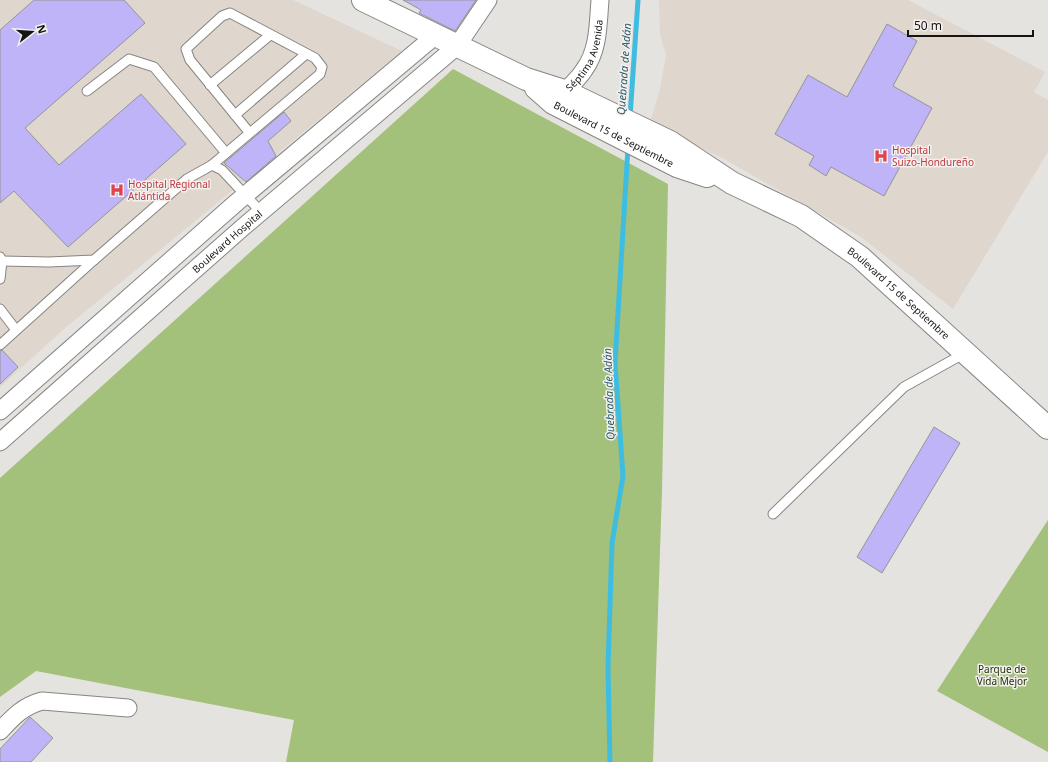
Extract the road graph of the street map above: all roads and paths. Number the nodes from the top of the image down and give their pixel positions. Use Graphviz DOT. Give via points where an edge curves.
graph roads {
  1 [pos="363,0"];
  2 [pos="488,0"];
  3 [pos="600,0"];
  4 [pos="270,35"];
  5 [pos="436,35"];
  6 [pos="457,46"];
  7 [pos="306,54"];
  8 [pos="210,85"];
  9 [pos="87,91"];
  10 [pos="559,97"];
  11 [pos="234,115"];
  12 [pos="249,132"];
  13 [pos="226,153"];
  14 [pos="212,166"];
  15 [pos="732,183"];
  16 [pos="246,194"];
  17 [pos="261,212"];
  18 [pos="1,259"];
  19 [pos="94,260"];
  20 [pos="0,279"];
  21 [pos="0,309"];
  22 [pos="16,330"];
  23 [pos="0,345"];
  24 [pos="966,352"];
  25 [pos="0,411"];
  26 [pos="1048,428"];
  27 [pos="0,442"];
  28 [pos="772,514"];
  29 [pos="128,708"];
  30 [pos="0,731"];
  1 -- 5 [label="street, Boulevard 15 de Septiembre"];
  2 -- 6 [label="street, Boulevard Hospital"];
  3 -- 10 [label="street, Séptima Avenida" via="592,56 585,69"];
  4 -- 7 [label="lane"];
  4 -- 8 [label="lane"];
  4 -- 8 [label="lane" via="230,13 222,16 186,49 190,60"];
  5 -- 6 [label="street, Boulevard 15 de Septiembre"];
  5 -- 16 [label="street"];
  6 -- 10 [label="street, Boulevard 15 de Septiembre"];
  6 -- 17 [label="street, Boulevard Hospital"];
  7 -- 11 [label="lane"];
  7 -- 12 [label="lane" via="322,67 320,74"];
  8 -- 11 [label="lane"];
  9 -- 13 [label="lane" via="129,59 154,67"];
  10 -- 15 [label="street, Boulevard 15 de Septiembre" via="677,166"];
  10 -- 15 [label="street, Boulevard 15 de Septiembre" via="604,111 670,142"];
  11 -- 12 [label="lane"];
  12 -- 13 [label="lane"];
  13 -- 14 [label="lane"];
  14 -- 16 [label="lane" via="222,170"];
  14 -- 19 [label="lane" via="187,179"];
  15 -- 24 [label="street, Boulevard 15 de Septiembre" via="801,216 860,256"];
  16 -- 17 [label="lane"];
  16 -- 25 [label="street"];
  17 -- 27 [label="street, Boulevard Hospital"];
  18 -- 19 [label="lane" via="49,262"];
  18 -- 20 [label="lane"];
  19 -- 22 [label="lane"];
  21 -- 22 [label="lane"];
  22 -- 23 [label="lane"];
  24 -- 26 [label="street, Boulevard 15 de Septiembre"];
  24 -- 28 [label="lane" via="904,387"];
  29 -- 30 [label="street" via="42,701 16,713"];
}
